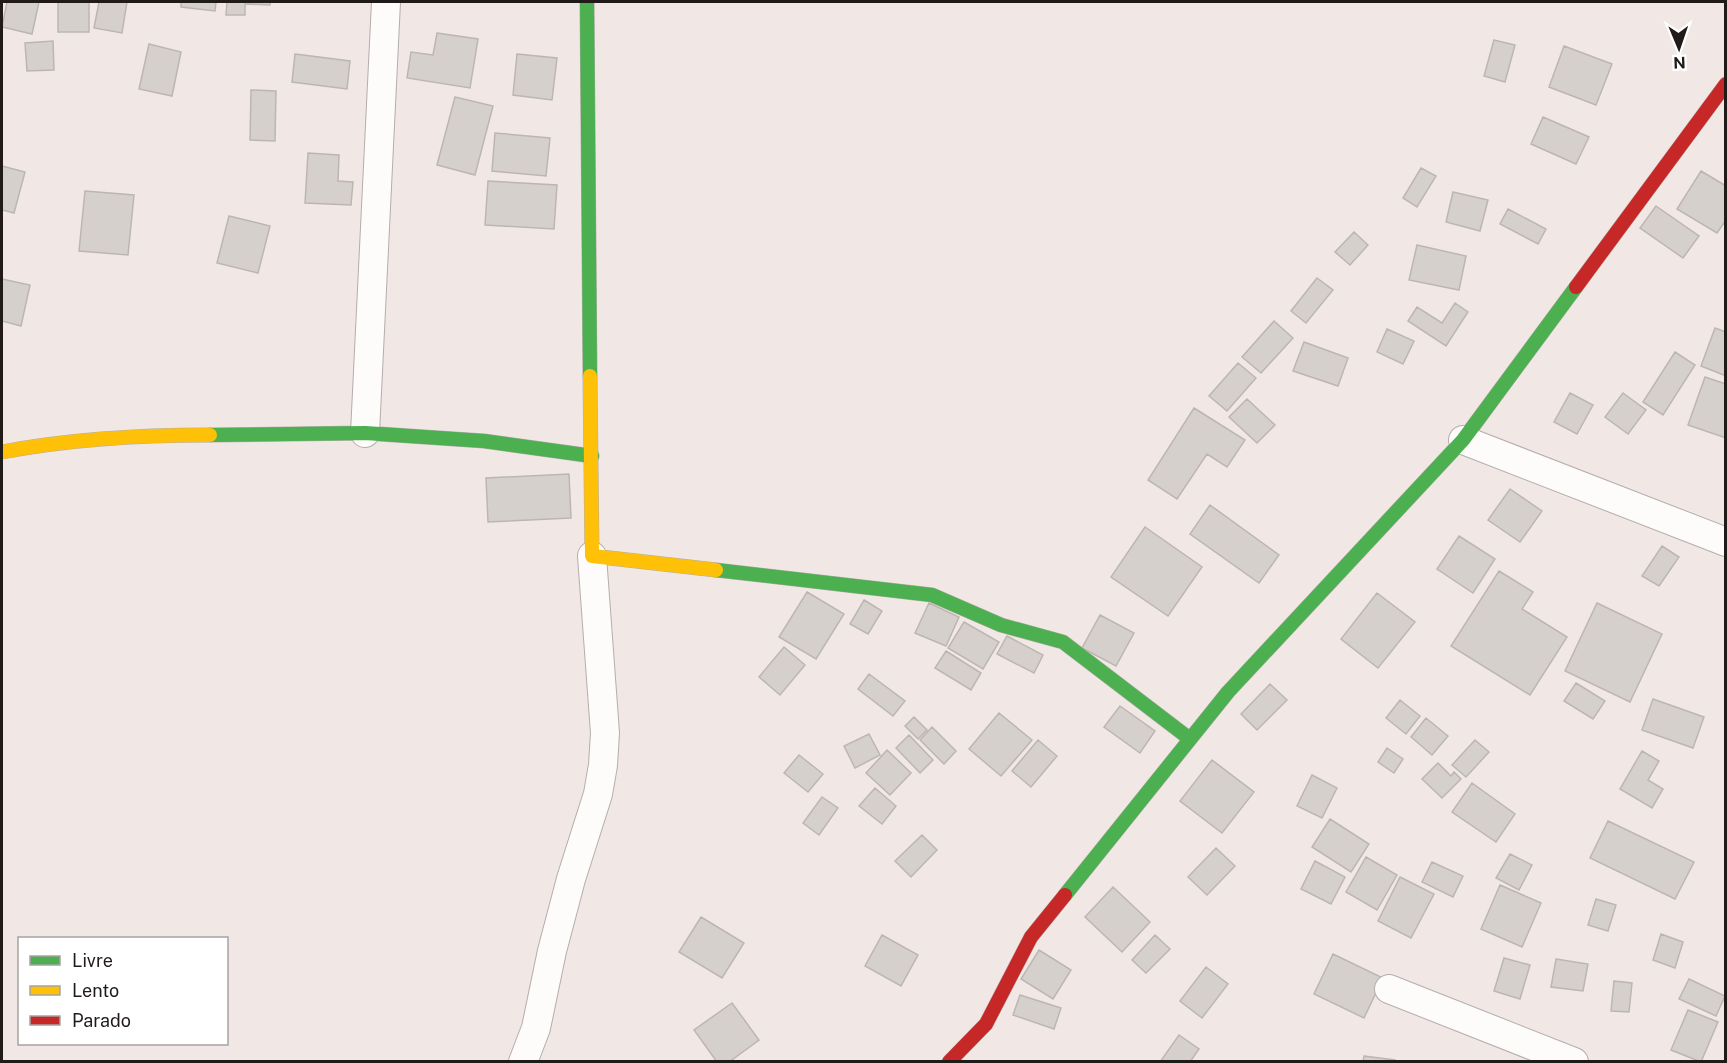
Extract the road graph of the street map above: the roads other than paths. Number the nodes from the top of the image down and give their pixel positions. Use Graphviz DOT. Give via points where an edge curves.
graph roads {
  1 [pos="386,2"];
  2 [pos="587,2"];
  3 [pos="1725,84"];
  4 [pos="365,433"];
  5 [pos="1463,440"];
  6 [pos="2,452"];
  7 [pos="592,456"];
  8 [pos="1725,542"];
  9 [pos="592,556"];
  10 [pos="1190,739"];
  11 [pos="1389,989"];
  12 [pos="523,1062"];
  13 [pos="949,1062"];
  14 [pos="1574,1062"];
  1 -- 4 [label="street"];
  2 -- 7 [label="street"];
  3 -- 5 [label="street"];
  4 -- 6 [label="street" via="170,435 44,444"];
  4 -- 7 [label="street" via="484,441"];
  5 -- 8 [label="street"];
  5 -- 10 [label="street" via="1227,692"];
  7 -- 9 [label="street"];
  9 -- 10 [label="street" via="932,595 1001,625 1063,642"];
  9 -- 12 [label="street" via="605,733 603,765 552,951 536,1028"];
  10 -- 13 [label="street" via="1031,937 986,1024"];
  11 -- 14 [label="street"];
}
